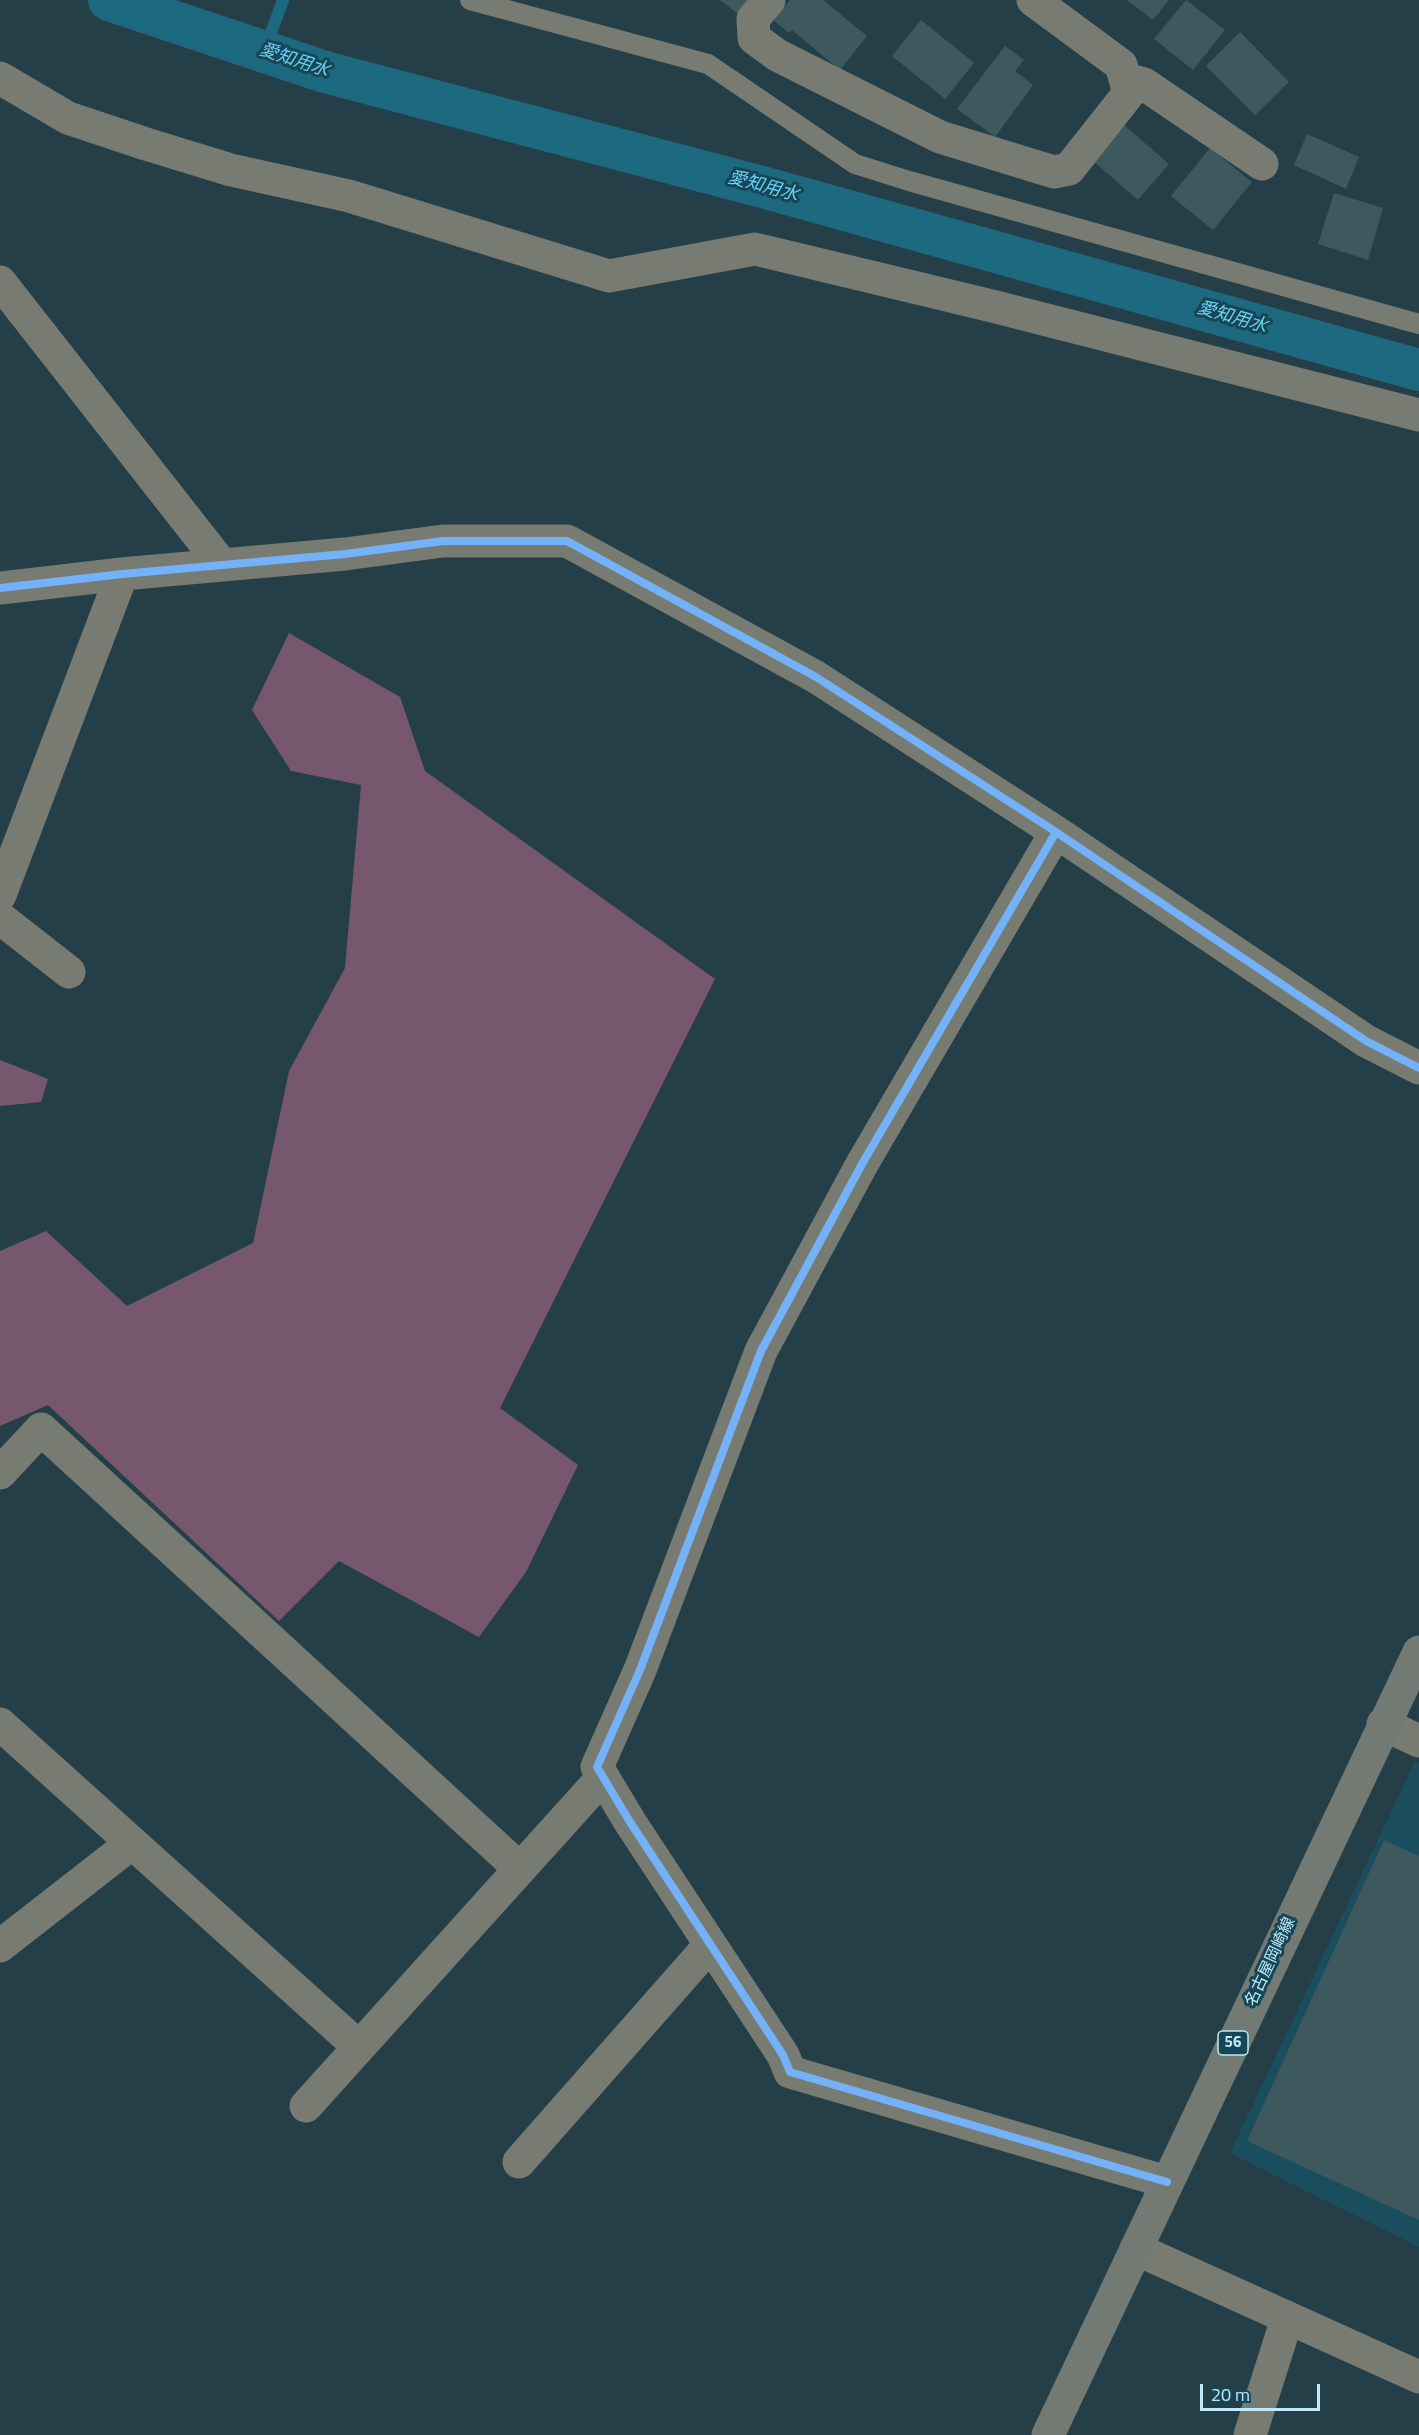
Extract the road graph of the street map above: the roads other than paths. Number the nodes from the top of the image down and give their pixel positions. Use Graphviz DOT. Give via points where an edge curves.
graph roads {
  1 [pos="470,0"];
  2 [pos="769,0"];
  3 [pos="1033,0"];
  4 [pos="0,78"];
  5 [pos="1125,79"];
  6 [pos="1262,164"];
  7 [pos="0,282"];
  8 [pos="1419,324"];
  9 [pos="1419,415"];
  10 [pos="222,565"];
  11 [pos="122,574"];
  12 [pos="0,588"];
  13 [pos="1056,832"];
  14 [pos="0,895"];
  15 [pos="0,918"];
  16 [pos="69,972"];
  17 [pos="1419,1068"];
  18 [pos="0,1473"];
  19 [pos="1419,1652"];
  20 [pos="0,1724"];
  21 [pos="1383,1724"];
  22 [pos="1419,1741"];
  23 [pos="603,1777"];
  24 [pos="132,1843"];
  25 [pos="520,1869"];
  26 [pos="710,1945"];
  27 [pos="0,1946"];
  28 [pos="359,2047"];
  29 [pos="306,2106"];
  30 [pos="519,2162"];
  31 [pos="1167,2182"];
  32 [pos="1136,2249"];
  33 [pos="1287,2319"];
  34 [pos="1419,2377"];
  35 [pos="1048,2435"];
  36 [pos="1250,2435"];
  1 -- 8 [label="lane" via="708,64 855,164"];
  2 -- 5 [label="street" via="753,19 754,38 777,55 940,137 1054,172 1069,169 1129,93"];
  3 -- 5 [label="street" via="1121,64"];
  4 -- 9 [label="street" via="68,118 146,144 231,170 349,196 609,276 755,249"];
  5 -- 6 [label="street" via="1144,84"];
  7 -- 10 [label="street"];
  10 -- 11 [label="street"];
  10 -- 13 [label="street" via="443,541 567,541 816,677"];
  11 -- 12 [label="street"];
  11 -- 14 [label="street"];
  13 -- 17 [label="street" via="1366,1041"];
  13 -- 23 [label="street" via="862,1164 761,1351 640,1670 597,1767"];
  15 -- 16 [label="street"];
  18 -- 25 [label="street" via="41,1429"];
  19 -- 21 [label="main road, 名古屋岡崎線 / 56"];
  20 -- 24 [label="street"];
  21 -- 22 [label="street"];
  21 -- 31 [label="main road, 名古屋岡崎線 / 56"];
  23 -- 25 [label="street"];
  23 -- 26 [label="street"];
  24 -- 27 [label="street"];
  24 -- 28 [label="street"];
  25 -- 28 [label="street"];
  26 -- 30 [label="street"];
  26 -- 31 [label="street" via="783,2055 790,2072"];
  28 -- 29 [label="street"];
  31 -- 32 [label="main road, 名古屋岡崎線 / 56"];
  32 -- 33 [label="street"];
  32 -- 35 [label="main road, 名古屋岡崎線 / 56"];
  33 -- 34 [label="street"];
  33 -- 36 [label="street"];
}
